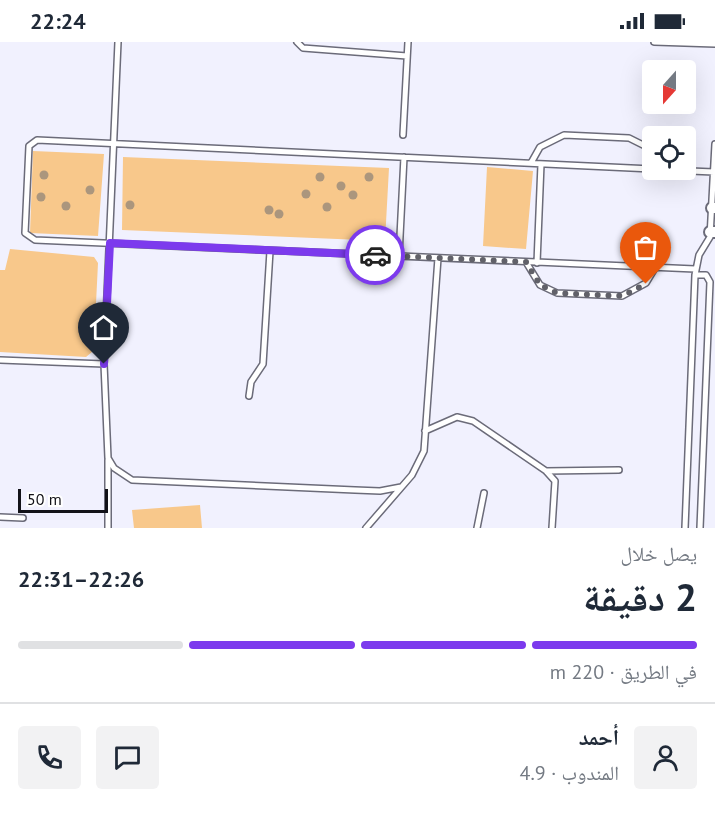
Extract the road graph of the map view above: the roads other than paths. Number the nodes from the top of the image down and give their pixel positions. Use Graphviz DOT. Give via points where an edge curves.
graph roads {
  1 [pos="118,42"];
  2 [pos="297,42"];
  3 [pos="408,42"];
  4 [pos="654,42"];
  5 [pos="715,45"];
  6 [pos="407,56"];
  7 [pos="403,135"];
  8 [pos="114,144"];
  9 [pos="642,144"];
  10 [pos="715,144"];
  11 [pos="404,157"];
  12 [pos="531,163"];
  13 [pos="541,164"];
  14 [pos="642,169"];
  15 [pos="696,171"];
  16 [pos="714,171"];
  17 [pos="713,208"];
  18 [pos="713,232"];
  19 [pos="110,243"];
  20 [pos="270,251"];
  21 [pos="399,256"];
  22 [pos="438,258"];
  23 [pos="526,262"];
  24 [pos="537,262"];
  25 [pos="655,268"];
  26 [pos="695,272"];
  27 [pos="0,360"];
  28 [pos="104,364"];
  29 [pos="249,396"];
  30 [pos="425,431"];
  31 [pos="108,458"];
  32 [pos="619,470"];
  33 [pos="546,471"];
  34 [pos="401,487"];
  35 [pos="484,493"];
  36 [pos="0,517"];
  37 [pos="23,518"];
  38 [pos="108,528"];
  39 [pos="366,528"];
  40 [pos="477,528"];
  41 [pos="552,528"];
  42 [pos="685,528"];
  43 [pos="700,528"];
  1 -- 8 [label="lane"];
  2 -- 6 [label="lane" via="303,48"];
  3 -- 6 [label="lane"];
  4 -- 5 [label="lane"];
  6 -- 7 [label="lane"];
  8 -- 11 [label="lane"];
  8 -- 19 [label="lane"];
  8 -- 19 [label="lane" via="32,142 28,146 28,238"];
  9 -- 12 [label="lane" via="629,138 564,135 547,142"];
  10 -- 16 [label="lane"];
  11 -- 12 [label="lane"];
  11 -- 21 [label="lane"];
  12 -- 13 [label="lane"];
  13 -- 14 [label="lane"];
  13 -- 24 [label="lane"];
  15 -- 16 [label="lane"];
  16 -- 17 [label="lane"];
  17 -- 18 [label="lane"];
  18 -- 26 [label="lane"];
  19 -- 20 [label="lane"];
  19 -- 28 [label="lane"];
  20 -- 21 [label="lane"];
  20 -- 29 [label="lane" via="263,364 251,382"];
  21 -- 22 [label="lane"];
  22 -- 23 [label="lane"];
  22 -- 30 [label="lane"];
  23 -- 24 [label="lane"];
  23 -- 25 [label="lane" via="540,285 557,293 622,296 646,284"];
  24 -- 25 [label="lane"];
  25 -- 26 [label="lane"];
  26 -- 42 [label="lane"];
  26 -- 43 [label="lane" via="706,275 710,282"];
  27 -- 28 [label="lane"];
  28 -- 31 [label="lane"];
  30 -- 33 [label="lane" via="457,417 473,421"];
  30 -- 34 [label="lane" via="419,463"];
  31 -- 34 [label="lane" via="114,468 132,480 363,491"];
  31 -- 38 [label="lane"];
  32 -- 33 [label="lane"];
  33 -- 41 [label="lane" via="555,482"];
  34 -- 39 [label="lane"];
  35 -- 40 [label="lane"];
  36 -- 37 [label="lane"];
}
